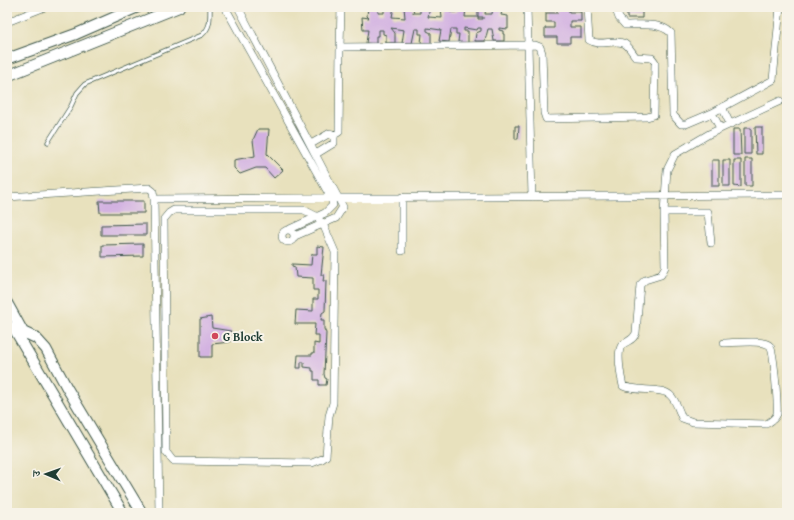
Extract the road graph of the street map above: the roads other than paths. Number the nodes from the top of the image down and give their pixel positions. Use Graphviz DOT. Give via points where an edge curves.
graph roads {
  1 [pos="44,7"];
  2 [pos="138,7"];
  3 [pos="179,7"];
  4 [pos="210,7"];
  5 [pos="225,7"];
  6 [pos="238,7"];
  7 [pos="341,7"];
  8 [pos="527,7"];
  9 [pos="587,7"];
  10 [pos="615,7"];
  11 [pos="780,7"];
  12 [pos="28,10"];
  13 [pos="7,22"];
  14 [pos="527,46"];
  15 [pos="340,47"];
  16 [pos="7,59"];
  17 [pos="7,76"];
  18 [pos="780,101"];
  19 [pos="722,108"];
  20 [pos="712,113"];
  21 [pos="730,124"];
  22 [pos="720,128"];
  23 [pos="334,135"];
  24 [pos="48,142"];
  25 [pos="311,144"];
  26 [pos="316,154"];
  27 [pos="787,195"];
  28 [pos="664,196"];
  29 [pos="7,197"];
  30 [pos="339,197"];
  31 [pos="402,197"];
  32 [pos="532,197"];
  33 [pos="331,198"];
  34 [pos="154,199"];
  35 [pos="664,211"];
  36 [pos="316,216"];
  37 [pos="323,224"];
  38 [pos="710,243"];
  39 [pos="402,251"];
  40 [pos="7,303"];
  41 [pos="7,314"];
  42 [pos="724,343"];
  43 [pos="122,513"];
  44 [pos="142,513"];
  45 [pos="160,513"];
  1 -- 12 [label="street"];
  2 -- 16 [label="street" via="76,34"];
  3 -- 17 [label="street"];
  4 -- 24 [label="lane" via="210,25 202,35 80,88"];
  5 -- 33 [label="street"];
  6 -- 25 [label="street"];
  7 -- 15 [label="street"];
  8 -- 14 [label="street"];
  9 -- 14 [label="street" via="589,40 595,44 622,43 627,45 636,57 652,58 655,62 654,115 546,118 542,53 540,47"];
  10 -- 20 [label="street" via="625,25 658,26 666,28 671,33 672,115 675,120 686,124"];
  11 -- 19 [label="street" via="773,80"];
  12 -- 13 [label="street"];
  14 -- 15 [label="street"];
  14 -- 32 [label="street"];
  15 -- 23 [label="street" via="339,132"];
  18 -- 21 [label="street"];
  19 -- 20 [label="street"];
  19 -- 21 [label="street"];
  20 -- 22 [label="street"];
  21 -- 22 [label="street"];
  22 -- 28 [label="street" via="675,154 667,170"];
  23 -- 25 [label="street" via="330,133"];
  23 -- 26 [label="street" via="334,143"];
  25 -- 26 [label="street"];
  26 -- 30 [label="street"];
  27 -- 28 [label="street"];
  28 -- 32 [label="street"];
  28 -- 35 [label="street"];
  29 -- 34 [label="street" via="145,188 152,189"];
  30 -- 31 [label="street"];
  30 -- 33 [label="street"];
  30 -- 37 [label="street" via="343,206 341,212 336,218"];
  31 -- 32 [label="street"];
  31 -- 39 [label="street"];
  33 -- 34 [label="street"];
  33 -- 36 [label="street" via="333,205 330,209"];
  34 -- 45 [label="street"];
  35 -- 38 [label="street" via="708,212"];
  35 -- 42 [label="street" via="665,267 660,275 645,280 640,285 636,333 634,339 622,345 620,350 623,386 630,389 666,392 671,395 682,418 693,422 771,422 776,414 772,350 763,342"];
  36 -- 37 [label="street"];
  36 -- 37 [label="street" via="293,233"];
  36 -- 37 [label="street" via="304,210 174,210 166,215 166,452 173,461 312,463 326,456 329,416 333,404 335,252"];
  40 -- 44 [label="street" via="23,332 36,338 46,349"];
  41 -- 43 [label="street"];
}
